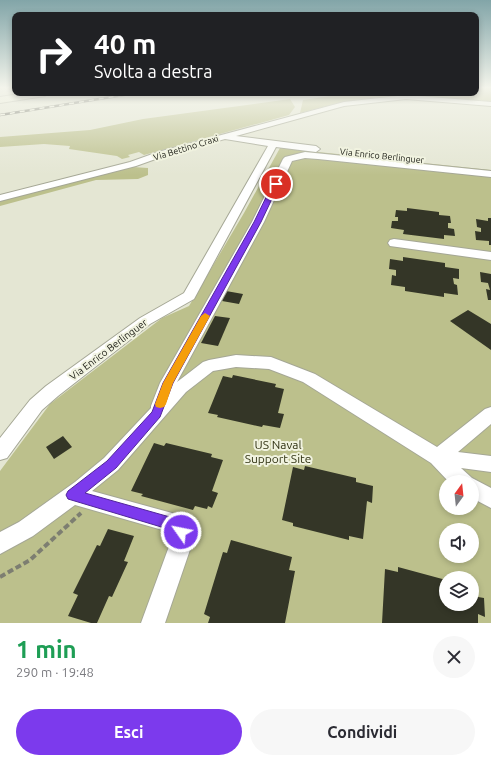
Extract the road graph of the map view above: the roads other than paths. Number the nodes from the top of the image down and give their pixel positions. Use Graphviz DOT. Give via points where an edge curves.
graph roads {
  1 [pos="296,117"];
  2 [pos="223,137"];
  3 [pos="273,144"];
  4 [pos="491,167"];
  5 [pos="491,174"];
  6 [pos="0,198"];
  7 [pos="394,243"];
  8 [pos="491,256"];
  9 [pos="156,414"];
  10 [pos="491,414"];
  11 [pos="0,452"];
  12 [pos="438,457"];
  13 [pos="491,464"];
  14 [pos="455,475"];
  15 [pos="479,491"];
  16 [pos="491,499"];
  17 [pos="79,502"];
  18 [pos="0,543"];
  19 [pos="153,623"];
  1 -- 2 [label="street, Via Bettino Craxi"];
  2 -- 3 [label="street, Via Enrico Berlinguer"];
  2 -- 6 [label="street, Via Bettino Craxi" via="133,164"];
  3 -- 4 [label="street, Via Enrico Berlinguer"];
  3 -- 11 [label="street, Via Enrico Berlinguer" via="189,296 145,321 52,391 36,406"];
  5 -- 9 [label="street" via="318,156 288,160 258,222 168,383"];
  7 -- 8 [label="street"];
  9 -- 12 [label="street" via="180,388 209,366 236,361 271,363 309,378"];
  9 -- 17 [label="street"];
  10 -- 12 [label="street"];
  12 -- 13 [label="street"];
  12 -- 14 [label="street"];
  15 -- 16 [label="street"];
  17 -- 18 [label="street"];
  17 -- 19 [label="street" via="172,523 181,532 182,541"];
}
